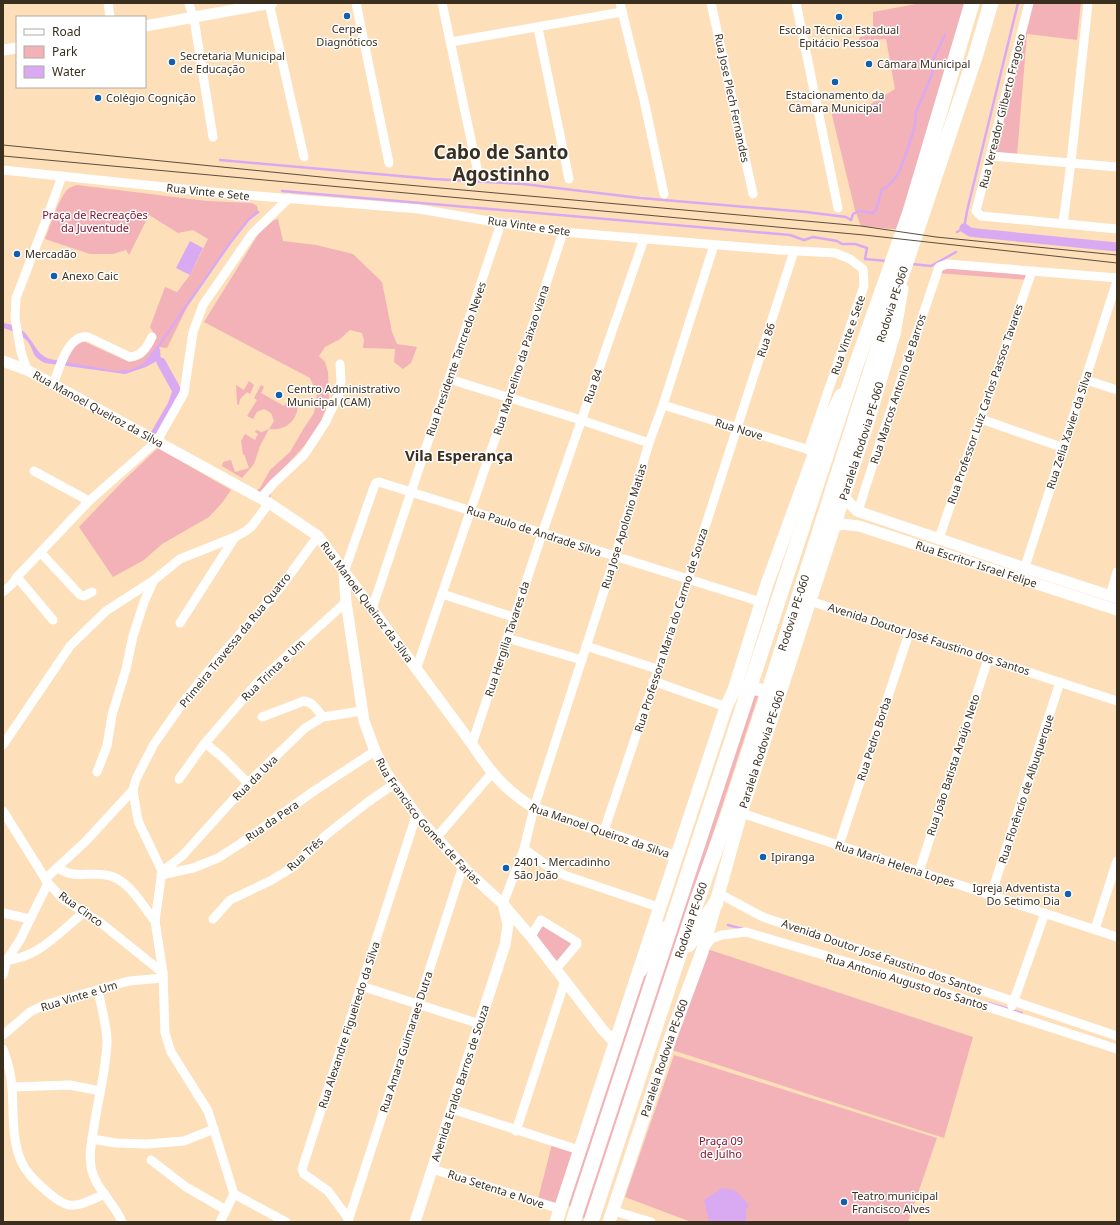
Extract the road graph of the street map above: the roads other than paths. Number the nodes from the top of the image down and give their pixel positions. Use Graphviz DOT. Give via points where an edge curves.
graph roads {
  1 [pos="108,3"];
  2 [pos="189,3"];
  3 [pos="270,3"];
  4 [pos="356,3"];
  5 [pos="442,3"];
  6 [pos="711,3"];
  7 [pos="796,3"];
  8 [pos="972,3"];
  9 [pos="1029,3"];
  10 [pos="1088,3"];
  11 [pos="991,5"];
  12 [pos="621,7"];
  13 [pos="110,16"];
  14 [pos="192,18"];
  15 [pos="146,26"];
  16 [pos="538,28"];
  17 [pos="451,42"];
  18 [pos="16,48"];
  19 [pos="3,50"];
  20 [pos="213,137"];
  21 [pos="991,156"];
  22 [pos="304,157"];
  23 [pos="1071,162"];
  24 [pos="389,163"];
  25 [pos="1117,167"];
  26 [pos="477,168"];
  27 [pos="3,170"];
  28 [pos="62,176"];
  29 [pos="569,179"];
  30 [pos="664,194"];
  31 [pos="753,194"];
  32 [pos="289,198"];
  33 [pos="838,208"];
  34 [pos="915,215"];
  35 [pos="501,223"];
  36 [pos="1063,224"];
  37 [pos="1117,229"];
  38 [pos="563,232"];
  39 [pos="644,239"];
  40 [pos="714,245"];
  41 [pos="794,251"];
  42 [pos="1032,271"];
  43 [pos="896,274"];
  44 [pos="1117,280"];
  45 [pos="152,337"];
  46 [pos="21,352"];
  47 [pos="6,362"];
  48 [pos="340,364"];
  49 [pos="856,365"];
  50 [pos="27,370"];
  51 [pos="450,379"];
  52 [pos="1086,380"];
  53 [pos="53,385"];
  54 [pos="1117,390"];
  55 [pos="509,398"];
  56 [pos="663,405"];
  57 [pos="981,419"];
  58 [pos="581,420"];
  59 [pos="737,428"];
  60 [pos="863,437"];
  61 [pos="881,439"];
  62 [pos="157,441"];
  63 [pos="649,443"];
  64 [pos="1064,448"];
  65 [pos="812,451"];
  66 [pos="34,471"];
  67 [pos="411,492"];
  68 [pos="843,496"];
  69 [pos="89,501"];
  70 [pos="265,501"];
  71 [pos="470,511"];
  72 [pos="858,511"];
  73 [pos="834,526"];
  74 [pos="542,534"];
  75 [pos="318,536"];
  76 [pos="235,537"];
  77 [pos="939,538"];
  78 [pos="41,553"];
  79 [pos="615,557"];
  80 [pos="344,572"];
  81 [pos="1117,572"];
  82 [pos="1023,574"];
  83 [pos="154,580"];
  84 [pos="688,580"];
  85 [pos="11,581"];
  86 [pos="3,592"];
  87 [pos="92,592"];
  88 [pos="442,594"];
  89 [pos="1113,597"];
  90 [pos="810,601"];
  91 [pos="761,602"];
  92 [pos="346,606"];
  93 [pos="372,609"];
  94 [pos="1117,610"];
  95 [pos="513,618"];
  96 [pos="53,620"];
  97 [pos="180,623"];
  98 [pos="909,633"];
  99 [pos="507,638"];
  100 [pos="586,646"];
  101 [pos="988,659"];
  102 [pos="582,660"];
  103 [pos="657,669"];
  104 [pos="416,670"];
  105 [pos="653,682"];
  106 [pos="1060,682"];
  107 [pos="750,688"];
  108 [pos="734,690"];
  109 [pos="772,699"];
  110 [pos="1116,699"];
  111 [pos="726,707"];
  112 [pos="362,711"];
  113 [pos="323,716"];
  114 [pos="262,717"];
  115 [pos="205,743"];
  116 [pos="472,744"];
  117 [pos="3,746"];
  118 [pos="375,751"];
  119 [pos="97,772"];
  120 [pos="492,773"];
  121 [pos="179,779"];
  122 [pos="248,783"];
  123 [pos="394,784"];
  124 [pos="133,790"];
  125 [pos="534,808"];
  126 [pos="3,810"];
  127 [pos="741,813"];
  128 [pos="416,816"];
  129 [pos="604,831"];
  130 [pos="436,838"];
  131 [pos="839,845"];
  132 [pos="524,849"];
  133 [pos="677,857"];
  134 [pos="1117,861"];
  135 [pos="463,866"];
  136 [pos="58,868"];
  137 [pos="919,872"];
  138 [pos="162,873"];
  139 [pos="46,881"];
  140 [pos="991,895"];
  141 [pos="717,898"];
  142 [pos="679,902"];
  143 [pos="503,904"];
  144 [pos="661,908"];
  145 [pos="3,913"];
  146 [pos="83,913"];
  147 [pos="1045,913"];
  148 [pos="212,919"];
  149 [pos="30,920"];
  150 [pos="155,921"];
  151 [pos="1095,929"];
  152 [pos="528,933"];
  153 [pos="1117,937"];
  154 [pos="505,945"];
  155 [pos="702,952"];
  156 [pos="5,960"];
  157 [pos="678,961"];
  158 [pos="556,969"];
  159 [pos="640,970"];
  160 [pos="3,974"];
  161 [pos="163,976"];
  162 [pos="565,981"];
  163 [pos="361,986"];
  164 [pos="98,990"];
  165 [pos="418,1004"];
  166 [pos="1012,1008"];
  167 [pos="480,1024"];
  168 [pos="3,1035"];
  169 [pos="1117,1036"];
  170 [pos="615,1043"];
  171 [pos="3,1049"];
  172 [pos="1117,1049"];
  173 [pos="12,1087"];
  174 [pos="100,1091"];
  175 [pos="452,1109"];
  176 [pos="214,1129"];
  177 [pos="516,1131"];
  178 [pos="92,1139"];
  179 [pos="579,1150"];
  180 [pos="150,1160"];
  181 [pos="432,1169"];
  182 [pos="105,1194"];
  183 [pos="234,1194"];
  184 [pos="560,1209"];
  185 [pos="226,1210"];
  186 [pos="611,1216"];
  187 [pos="348,1220"];
  188 [pos="122,1222"];
  189 [pos="220,1222"];
  190 [pos="285,1222"];
  191 [pos="415,1222"];
  192 [pos="556,1222"];
  193 [pos="573,1222"];
  194 [pos="592,1222"];
  195 [pos="601,1222"];
  196 [pos="651,1222"];
  1 -- 13 [label="street"];
  2 -- 14 [label="street"];
  3 -- 14 [label="street"];
  3 -- 22 [label="street"];
  4 -- 24 [label="street"];
  5 -- 17 [label="street"];
  6 -- 31 [label="street, Rua Jose Plech Fernandes"];
  7 -- 33 [label="street"];
  8 -- 34 [label="highway"];
  9 -- 21 [label="street, Rua Vereador Gilberto Fragoso"];
  10 -- 23 [label="street"];
  11 -- 34 [label="highway, Rodovia PE-060" via="976,54"];
  12 -- 16 [label="street"];
  12 -- 30 [label="street"];
  14 -- 15 [label="street"];
  14 -- 20 [label="street"];
  16 -- 17 [label="street"];
  16 -- 29 [label="street"];
  17 -- 26 [label="street"];
  18 -- 19 [label="street"];
  21 -- 23 [label="street"];
  21 -- 36 [label="street, Rua Vereador Gilberto Fragoso" via="976,210 979,215"];
  23 -- 25 [label="street"];
  23 -- 36 [label="street"];
  27 -- 28 [label="street, Rua Vinte e Sete"];
  28 -- 32 [label="street, Rua Vinte e Sete" via="222,194"];
  28 -- 46 [label="street" via="17,292 14,306"];
  32 -- 35 [label="street, Rua Vinte e Sete" via="419,209"];
  32 -- 62 [label="street" via="252,234 203,305 193,332 184,393"];
  34 -- 43 [label="highway, Rodovia PE-060"];
  35 -- 38 [label="street, Rua Vinte e Sete"];
  35 -- 51 [label="street, Rua Presidente Tancredo Neves"];
  36 -- 37 [label="street"];
  38 -- 39 [label="street, Rua Vinte e Sete"];
  38 -- 55 [label="street, Rua Marcelino da Paixao viana"];
  39 -- 40 [label="street, Rua Vinte e Sete"];
  39 -- 58 [label="street, Rua 84"];
  40 -- 41 [label="street, Rua Vinte e Sete"];
  40 -- 56 [label="street, Rua Jose Apolonio Matias"];
  41 -- 59 [label="street, Rua 86"];
  41 -- 65 [label="street, Rua Vinte e Sete" via="835,253 850,259 863,269 864,286"];
  42 -- 44 [label="street"];
  42 -- 57 [label="street, Rua Professor Luiz Carlos Passos Tavares"];
  42 -- 61 [label="street, Rua Marcos Antonio de Barros" via="947,264 939,267"];
  43 -- 49 [label="highway, Rodovia PE-060"];
  43 -- 60 [label="main road, Paralela Rodovia PE-060" via="902,292 894,334"];
  43 -- 109 [label="highway, Rodovia PE-060" via="894,298"];
  44 -- 52 [label="street, Rua Zelia Xavier da Silva"];
  45 -- 53 [label="street" via="141,354 130,357 83,336 71,343"];
  46 -- 47 [label="street" via="15,360"];
  46 -- 50 [label="street"];
  47 -- 50 [label="street, Rua Manoel Queiroz da Silva"];
  48 -- 70 [label="street" via="339,394 325,423 304,455 272,484"];
  49 -- 65 [label="main road"];
  49 -- 107 [label="highway, Rodovia PE-060"];
  50 -- 53 [label="street, Rua Manoel Queiroz da Silva"];
  51 -- 55 [label="street"];
  51 -- 67 [label="street, Rua Presidente Tancredo Neves"];
  52 -- 54 [label="street"];
  52 -- 64 [label="street, Rua Zelia Xavier da Silva"];
  53 -- 62 [label="street, Rua Manoel Queiroz da Silva"];
  55 -- 58 [label="street"];
  55 -- 71 [label="street, Rua Marcelino da Paixao viana"];
  56 -- 59 [label="street, Rua Nove"];
  56 -- 63 [label="street, Rua Jose Apolonio Matias"];
  57 -- 64 [label="street"];
  57 -- 77 [label="street, Rua Professor Luiz Carlos Passos Tavares"];
  58 -- 63 [label="street"];
  58 -- 74 [label="street, Rua 84"];
  59 -- 65 [label="street, Rua Nove"];
  59 -- 84 [label="street, Rua Professora Maria do Carmo de Souza"];
  60 -- 61 [label="street"];
  60 -- 68 [label="main road, Paralela Rodovia PE-060"];
  61 -- 72 [label="street, Rua Marcos Antonio de Barros"];
  62 -- 69 [label="street"];
  62 -- 70 [label="street, Rua Manoel Queiroz da Silva"];
  63 -- 79 [label="street, Rua Jose Apolonio Matias"];
  64 -- 82 [label="street, Rua Zelia Xavier da Silva"];
  65 -- 91 [label="main road"];
  66 -- 69 [label="street"];
  67 -- 71 [label="street, Rua Paulo de Andrade Silva"];
  67 -- 80 [label="street, Rua Paulo de Andrade Silva" via="376,483"];
  67 -- 93 [label="street, Rua Presidente Tancredo Neves"];
  68 -- 72 [label="street, Rua Escritor Israel Felipe"];
  68 -- 73 [label="main road, Paralela Rodovia PE-060"];
  69 -- 78 [label="street"];
  70 -- 75 [label="street, Rua Manoel Queiroz da Silva"];
  70 -- 76 [label="street" via="252,526"];
  71 -- 74 [label="street, Rua Paulo de Andrade Silva"];
  71 -- 88 [label="street, Rua Marcelino da Paixao viana"];
  72 -- 77 [label="street, Rua Escritor Israel Felipe"];
  73 -- 82 [label="street, Rua Escritor Israel Felipe" via="859,526"];
  73 -- 90 [label="main road, Paralela Rodovia PE-060"];
  74 -- 79 [label="street, Rua Paulo de Andrade Silva"];
  74 -- 95 [label="street, Rua Hergilia Tavares da"];
  75 -- 80 [label="street, Rua Manoel Queiroz da Silva"];
  75 -- 124 [label="street, Primeira Travessa da Rua Quatro" via="280,588 184,701 154,744"];
  76 -- 83 [label="street" via="180,559"];
  76 -- 97 [label="street"];
  77 -- 82 [label="street, Rua Escritor Israel Felipe"];
  78 -- 85 [label="street"];
  78 -- 87 [label="street" via="80,595"];
  79 -- 84 [label="street, Rua Paulo de Andrade Silva"];
  79 -- 100 [label="street, Rua Jose Apolonio Matias"];
  80 -- 92 [label="street, Rua Francisco Gomes de Farias"];
  80 -- 93 [label="street, Rua Manoel Queiroz da Silva"];
  81 -- 89 [label="street"];
  82 -- 89 [label="street, Rua Escritor Israel Felipe"];
  82 -- 94 [label="street, Rua Escritor Israel Felipe"];
  83 -- 117 [label="street" via="106,611 70,646"];
  83 -- 119 [label="street" via="137,623 112,715 107,746"];
  84 -- 91 [label="street, Rua Paulo de Andrade Silva"];
  84 -- 103 [label="street, Rua Professora Maria do Carmo de Souza"];
  85 -- 86 [label="street"];
  85 -- 96 [label="street"];
  88 -- 95 [label="street"];
  88 -- 104 [label="street, Rua Marcelino da Paixao viana"];
  90 -- 98 [label="street, Avenida Doutor José Faustino dos Santos"];
  90 -- 109 [label="main road, Paralela Rodovia PE-060"];
  91 -- 108 [label="main road"];
  92 -- 93 [label="street" via="362,604"];
  92 -- 112 [label="street, Rua Francisco Gomes de Farias"];
  92 -- 115 [label="street, Rua Trinta e Um" via="256,684"];
  93 -- 104 [label="street, Rua Manoel Queiroz da Silva"];
  95 -- 99 [label="street, Rua Hergilia Tavares da"];
  98 -- 101 [label="street, Avenida Doutor José Faustino dos Santos"];
  98 -- 131 [label="street, Rua Pedro Borba"];
  99 -- 102 [label="street"];
  99 -- 116 [label="street, Rua Hergilia Tavares da"];
  100 -- 102 [label="street, Rua Jose Apolonio Matias"];
  100 -- 103 [label="street"];
  101 -- 106 [label="street, Avenida Doutor José Faustino dos Santos"];
  101 -- 137 [label="street, Rua João Batista Araújo Neto"];
  102 -- 125 [label="street, Rua Jose Apolonio Matias"];
  103 -- 105 [label="street, Rua Professora Maria do Carmo de Souza"];
  104 -- 116 [label="street, Rua Manoel Queiroz da Silva"];
  105 -- 111 [label="street"];
  105 -- 129 [label="street, Rua Professora Maria do Carmo de Souza"];
  106 -- 110 [label="street, Avenida Doutor José Faustino dos Santos"];
  106 -- 140 [label="street, Rua Florêncio de Albuquerque"];
  107 -- 108 [label="main road" via="740,687"];
  107 -- 109 [label="main road"];
  107 -- 142 [label="highway, Rodovia PE-060"];
  108 -- 111 [label="main road"];
  109 -- 127 [label="main road, Paralela Rodovia PE-060"];
  109 -- 157 [label="highway, Rodovia PE-060" via="697,901"];
  111 -- 133 [label="main road"];
  112 -- 113 [label="street, Rua da Uva"];
  112 -- 118 [label="street, Rua Francisco Gomes de Farias"];
  113 -- 114 [label="street" via="314,705 304,701"];
  113 -- 122 [label="street, Rua da Uva" via="305,728"];
  115 -- 121 [label="street, Rua Trinta e Um"];
  115 -- 122 [label="street"];
  116 -- 120 [label="street, Rua Manoel Queiroz da Silva"];
  118 -- 123 [label="street, Rua Francisco Gomes de Farias"];
  118 -- 138 [label="street, Rua da Pera" via="218,858 193,868"];
  120 -- 125 [label="street, Rua Manoel Queiroz da Silva" via="502,785"];
  120 -- 130 [label="street"];
  122 -- 138 [label="street, Rua da Uva" via="183,855"];
  123 -- 128 [label="street, Rua Francisco Gomes de Farias"];
  123 -- 148 [label="street, Rua Três" via="326,836 293,867 230,900"];
  124 -- 136 [label="street"];
  124 -- 138 [label="street" via="140,823"];
  125 -- 129 [label="street, Rua Manoel Queiroz da Silva"];
  125 -- 132 [label="street, Rua Jose Apolonio Matias"];
  126 -- 139 [label="street, Rua Cinco"];
  127 -- 131 [label="street, Rua Maria Helena Lopes"];
  127 -- 141 [label="main road, Paralela Rodovia PE-060"];
  128 -- 130 [label="street, Rua Francisco Gomes de Farias"];
  128 -- 163 [label="street, Rua Alexandre Figueiredo da Silva"];
  129 -- 133 [label="street, Rua Manoel Queiroz da Silva"];
  130 -- 135 [label="street, Rua Francisco Gomes de Farias"];
  131 -- 137 [label="street, Rua Maria Helena Lopes"];
  132 -- 143 [label="street, Rua Jose Apolonio Matias"];
  132 -- 144 [label="street" via="564,875"];
  133 -- 144 [label="main road"];
  134 -- 151 [label="street"];
  135 -- 143 [label="street, Rua Francisco Gomes de Farias"];
  135 -- 165 [label="street, Rua Amara Guimaraes Dutra"];
  136 -- 139 [label="street"];
  136 -- 150 [label="street" via="68,874 106,875 114,878 130,890"];
  137 -- 140 [label="street, Rua Maria Helena Lopes"];
  138 -- 150 [label="street"];
  139 -- 146 [label="street, Rua Cinco" via="63,899"];
  139 -- 149 [label="street"];
  140 -- 147 [label="street, Rua Maria Helena Lopes"];
  141 -- 155 [label="main road, Paralela Rodovia PE-060"];
  141 -- 157 [label="highway"];
  141 -- 166 [label="street, Avenida Doutor José Faustino dos Santos"];
  142 -- 159 [label="highway"];
  142 -- 193 [label="highway, Rodovia PE-060"];
  143 -- 152 [label="street, Rua Francisco Gomes de Farias"];
  143 -- 154 [label="street, Avenida Eraldo Barros de Souza" via="508,925"];
  144 -- 159 [label="main road"];
  145 -- 149 [label="street"];
  146 -- 156 [label="street" via="39,949"];
  146 -- 161 [label="street, Rua Cinco" via="101,923"];
  147 -- 151 [label="street, Rua Maria Helena Lopes"];
  147 -- 166 [label="street"];
  149 -- 156 [label="street" via="20,940"];
  150 -- 161 [label="street"];
  151 -- 153 [label="street, Rua Maria Helena Lopes"];
  152 -- 154 [label="street" via="513,936"];
  152 -- 158 [label="street, Rua Francisco Gomes de Farias"];
  152 -- 158 [label="street" via="541,920 577,943"];
  154 -- 167 [label="street, Avenida Eraldo Barros de Souza"];
  155 -- 166 [label="street, Rua Antonio Augusto dos Santos" via="711,940 732,933 746,932"];
  155 -- 186 [label="main road, Paralela Rodovia PE-060"];
  156 -- 160 [label="street"];
  157 -- 194 [label="highway, Rodovia PE-060"];
  158 -- 162 [label="street, Rua Francisco Gomes de Farias"];
  159 -- 170 [label="main road"];
  161 -- 164 [label="street, Rua Vinte e Um"];
  161 -- 176 [label="street" via="167,1042 208,1111"];
  162 -- 170 [label="street, Rua Francisco Gomes de Farias"];
  162 -- 177 [label="street"];
  163 -- 165 [label="street"];
  163 -- 187 [label="street, Rua Alexandre Figueiredo da Silva" via="302,1169 304,1174 328,1191"];
  164 -- 168 [label="street, Rua Vinte e Um" via="44,1005 30,1012"];
  164 -- 174 [label="street" via="107,1042"];
  165 -- 167 [label="street"];
  165 -- 187 [label="street, Rua Amara Guimaraes Dutra"];
  166 -- 169 [label="street, Avenida Doutor José Faustino dos Santos"];
  166 -- 172 [label="street, Rua Antonio Augusto dos Santos"];
  167 -- 175 [label="street, Avenida Eraldo Barros de Souza"];
  170 -- 179 [label="main road"];
  171 -- 173 [label="street"];
  173 -- 174 [label="street" via="70,1085"];
  173 -- 182 [label="street" via="16,1143 22,1163 32,1178 54,1199 66,1205 78,1205"];
  174 -- 178 [label="street"];
  175 -- 177 [label="street"];
  175 -- 181 [label="street, Avenida Eraldo Barros de Souza"];
  176 -- 178 [label="street" via="184,1140 147,1144"];
  176 -- 183 [label="street"];
  177 -- 179 [label="street"];
  178 -- 182 [label="street" via="91,1167 96,1182"];
  179 -- 184 [label="main road"];
  180 -- 185 [label="street" via="186,1187"];
  181 -- 184 [label="street, Rua Setenta e Nove"];
  181 -- 191 [label="street, Avenida Eraldo Barros de Souza"];
  182 -- 188 [label="street"];
  183 -- 185 [label="street"];
  183 -- 190 [label="street"];
  184 -- 192 [label="main road"];
  184 -- 193 [label="main road"];
  185 -- 189 [label="street"];
  186 -- 195 [label="main road"];
  186 -- 196 [label="street"];
}
